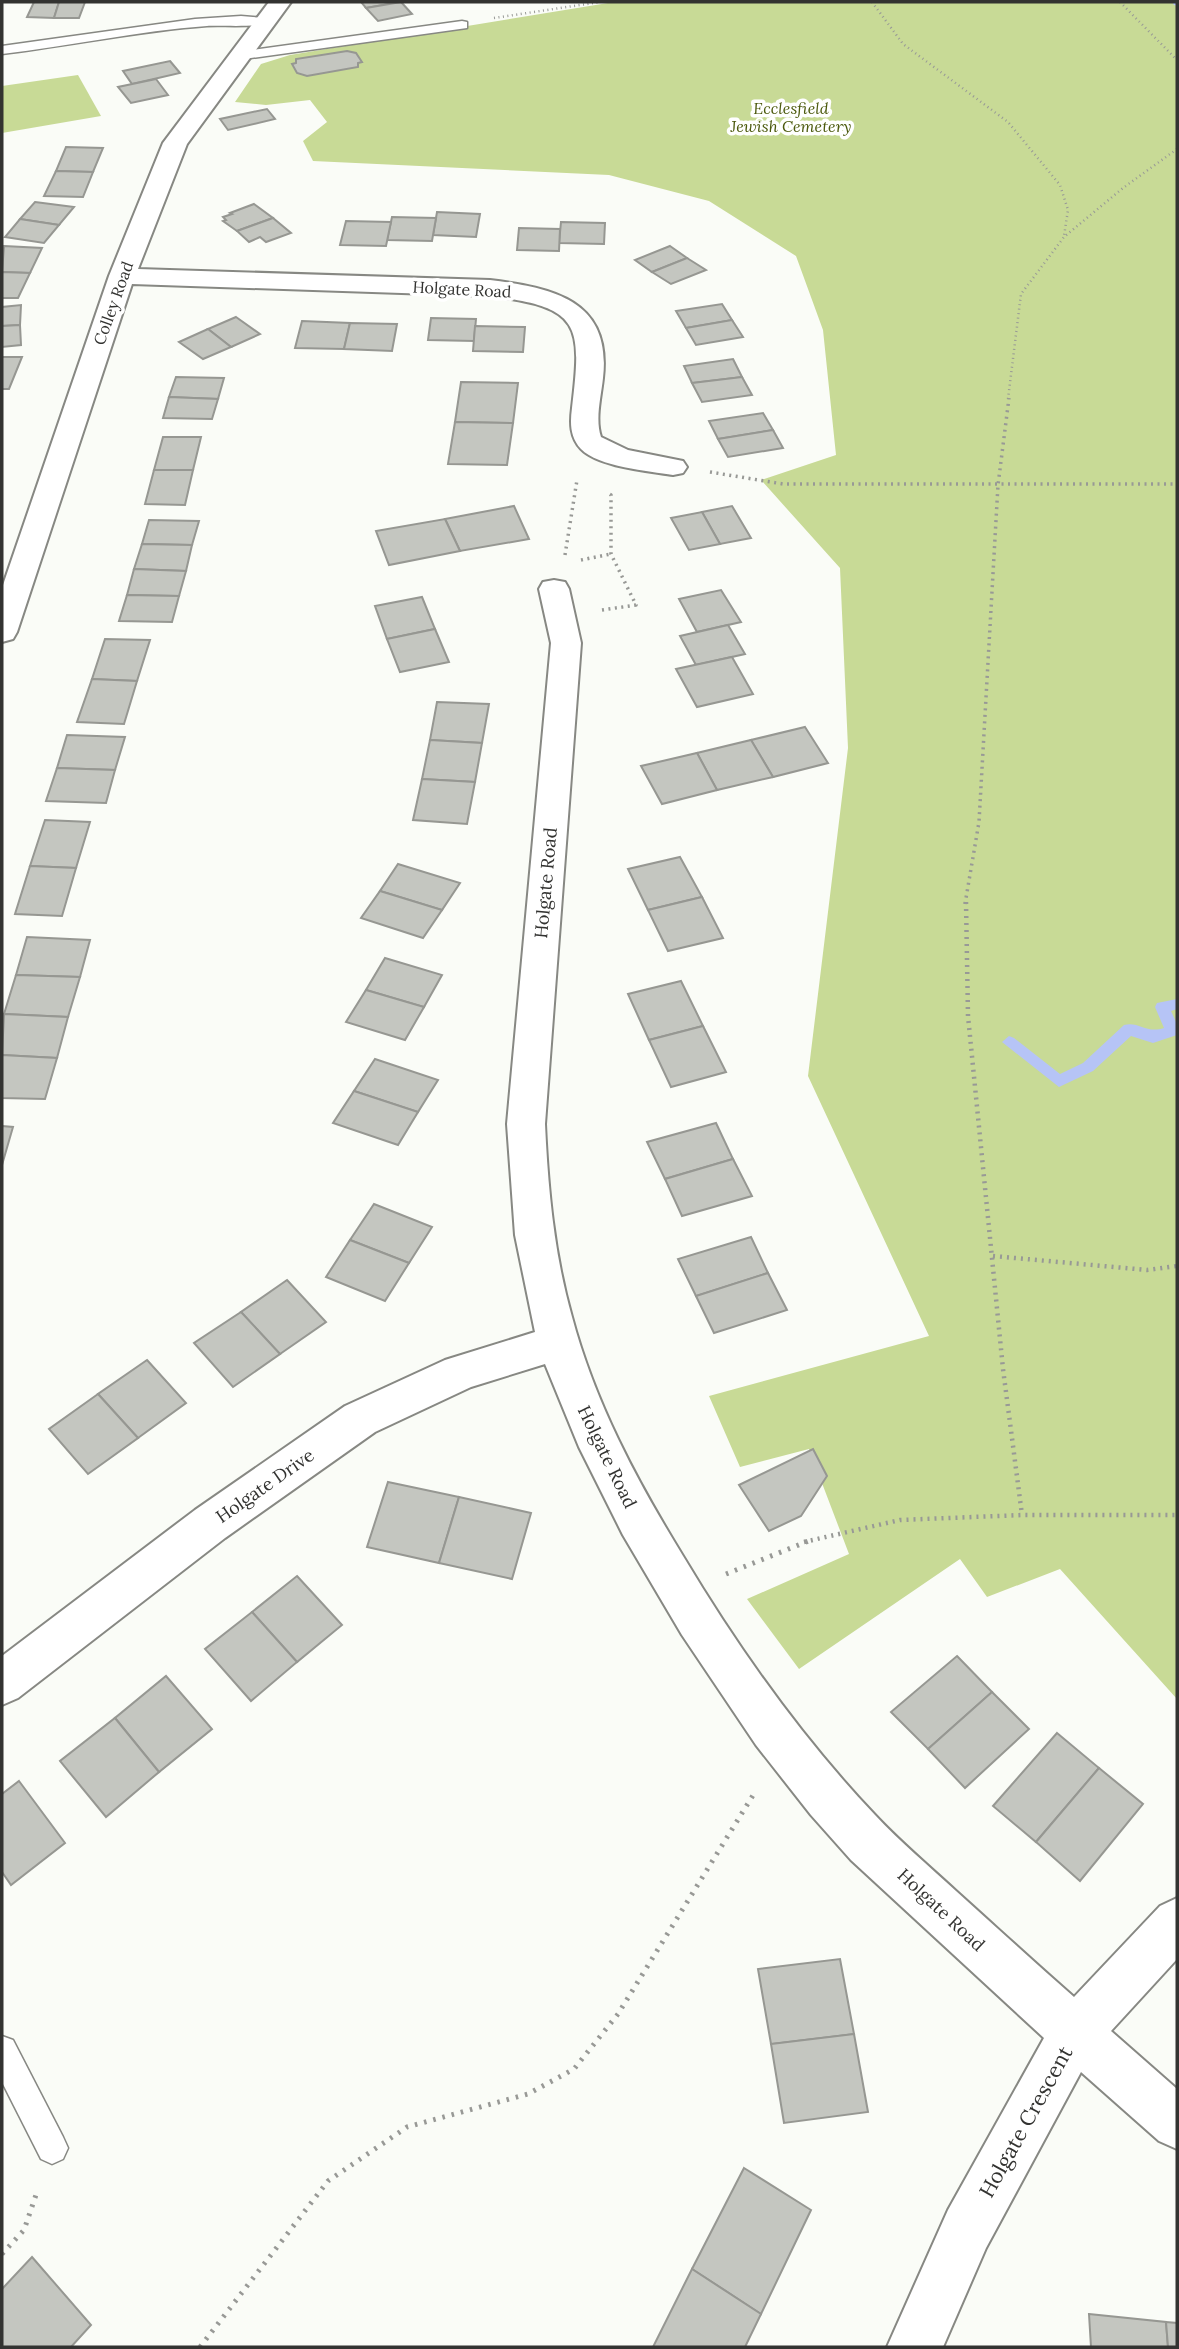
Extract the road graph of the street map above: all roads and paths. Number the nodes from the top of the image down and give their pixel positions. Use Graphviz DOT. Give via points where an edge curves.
graph roads {
  1 [pos="280,2"];
  2 [pos="600,2"];
  3 [pos="872,2"];
  4 [pos="1120,2"];
  5 [pos="264,22"];
  6 [pos="462,24"];
  7 [pos="2,50"];
  8 [pos="237,55"];
  9 [pos="1177,60"];
  10 [pos="1177,149"];
  11 [pos="1064,237"];
  12 [pos="122,276"];
  13 [pos="592,445"];
  14 [pos="673,467"];
  15 [pos="578,474"];
  16 [pos="1177,484"];
  17 [pos="998,485"];
  18 [pos="611,554"];
  19 [pos="13,561"];
  20 [pos="560,589"];
  21 [pos="2,632"];
  22 [pos="993,1256"];
  23 [pos="1177,1266"];
  24 [pos="558,1342"];
  25 [pos="1022,1515"];
  26 [pos="1177,1515"];
  27 [pos="679,1592"];
  28 [pos="2,1683"];
  29 [pos="784,1743"];
  30 [pos="1177,1923"];
  31 [pos="1074,2034"];
  32 [pos="2,2051"];
  33 [pos="1177,2123"];
  34 [pos="52,2148"];
  35 [pos="2,2255"];
  36 [pos="200,2347"];
  37 [pos="915,2347"];
  1 -- 5 [label="street, Colley Road"];
  2 -- 6 [label="path"];
  3 -- 11 [label="path" via="903,44 1008,122 1060,185 1068,210"];
  4 -- 9 [label="path"];
  5 -- 7 [label="lane" via="195,23"];
  5 -- 8 [label="street, Colley Road"];
  6 -- 8 [label="lane"];
  8 -- 12 [label="street, Colley Road" via="175,143"];
  10 -- 11 [label="path"];
  11 -- 17 [label="path" via="1021,294"];
  12 -- 13 [label="street, Holgate Road" via="490,288 560,302 587,331 591,351 584,432"];
  12 -- 19 [label="street, Colley Road"];
  13 -- 14 [label="street"];
  13 -- 15 [label="path"];
  14 -- 17 [label="path" via="783,484"];
  15 -- 18 [label="path" via="611,495"];
  15 -- 20 [label="path"];
  16 -- 17 [label="path"];
  17 -- 22 [label="path" via="979,822 965,906 968,1016"];
  18 -- 20 [label="path"];
  18 -- 20 [label="path" via="636,605"];
  19 -- 21 [label="street, Colley Road"];
  20 -- 24 [label="street, Holgate Road" via="566,643 526,1124 528,1195"];
  22 -- 23 [label="path" via="1147,1270"];
  22 -- 25 [label="path"];
  24 -- 27 [label="street, Holgate Road" via="580,1405 620,1489"];
  24 -- 28 [label="street, Holgate Drive" via="460,1373 360,1419 210,1524"];
  25 -- 26 [label="path"];
  25 -- 27 [label="path" via="900,1520 804,1542"];
  27 -- 29 [label="street, Holgate Road" via="750,1702"];
  29 -- 31 [label="street, Holgate Road" via="858,1832"];
  29 -- 36 [label="path" via="618,2014 573,2069 527,2094 407,2127 327,2181"];
  30 -- 31 [label="street, Holgate Crescent"];
  31 -- 33 [label="street, Holgate Road"];
  31 -- 37 [label="street, Holgate Crescent" via="967,2229"];
  32 -- 34 [label="lane"];
  34 -- 35 [label="path" via="24,2230"];
}
